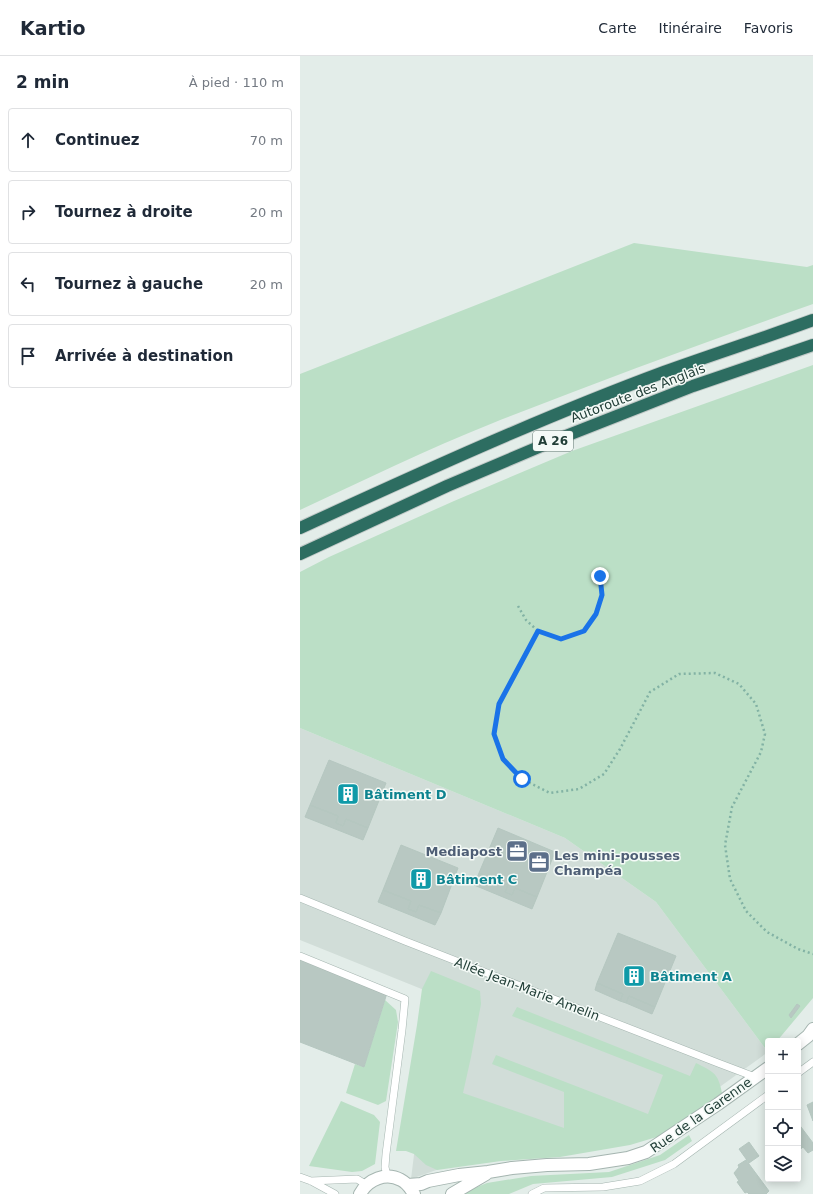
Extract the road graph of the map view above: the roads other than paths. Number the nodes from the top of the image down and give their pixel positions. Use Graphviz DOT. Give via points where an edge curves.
graph roads {
  1 [pos="813,320"];
  2 [pos="813,345"];
  3 [pos="300,528"];
  4 [pos="300,554"];
  5 [pos="300,898"];
  6 [pos="300,956"];
  7 [pos="813,1029"];
  8 [pos="801,1042"];
  9 [pos="813,1062"];
  10 [pos="765,1070"];
  11 [pos="801,1071"];
  12 [pos="755,1077"];
  13 [pos="765,1097"];
  14 [pos="488,1172"];
  15 [pos="387,1176"];
  16 [pos="300,1177"];
  17 [pos="311,1181"];
  18 [pos="363,1189"];
  19 [pos="411,1189"];
  20 [pos="335,1194"];
  21 [pos="452,1194"];
  22 [pos="532,1194"];
  1 -- 3 [label="highway, Autoroute des Anglais / A 26" via="664,372 534,424"];
  2 -- 4 [label="highway, Autoroute des Anglais / A 26" via="693,386 553,441 447,486"];
  5 -- 12 [label="lane, Allée Jean-Marie Amelin"];
  6 -- 15 [label="lane" via="405,999 386,1154"];
  7 -- 8 [label="street"];
  9 -- 11 [label="lane"];
  10 -- 12 [label="street, Rue de la Garenne"];
  12 -- 14 [label="street, Rue de la Garenne" via="646,1152 628,1158 590,1164 547,1165"];
  13 -- 22 [label="lane, Rue de la Garenne" via="674,1164 640,1181 603,1187 544,1188"];
  14 -- 19 [label="street, Rue de la Garenne" via="428,1181"];
  14 -- 21 [label="street, Rue de la Garenne"];
  15 -- 18 [label="street" via="372,1180"];
  15 -- 19 [label="street" via="402,1180"];
  16 -- 17 [label="lane"];
  17 -- 18 [label="lane" via="357,1179"];
  17 -- 20 [label="lane"];
}
